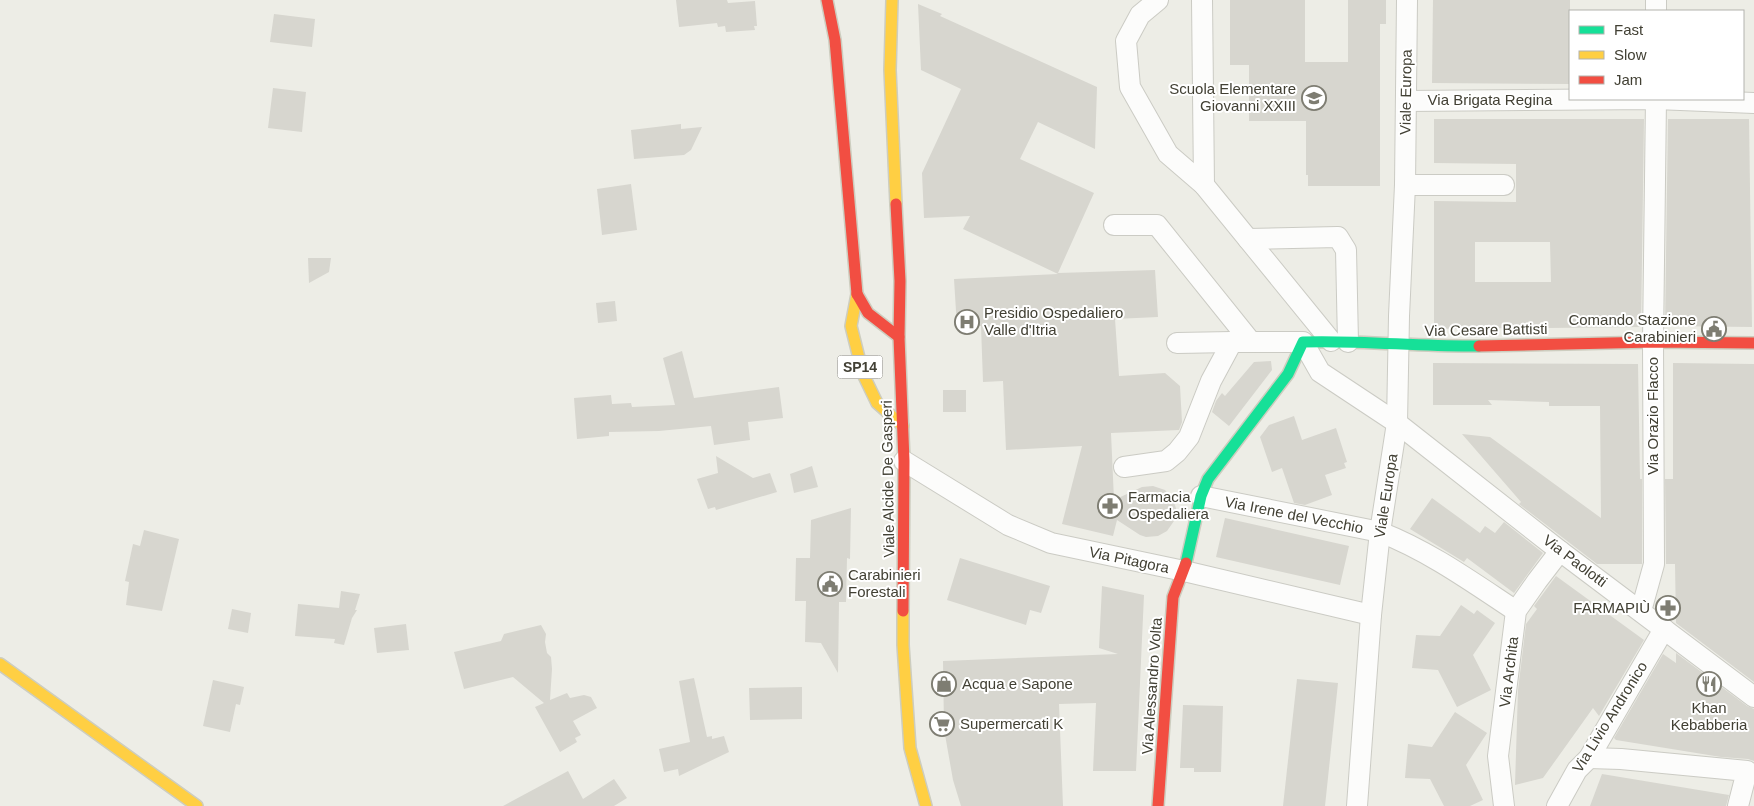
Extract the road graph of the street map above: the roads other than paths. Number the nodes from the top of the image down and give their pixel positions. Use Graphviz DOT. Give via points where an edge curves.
graph roads {
  1 [pos="827,0"];
  2 [pos="892,0"];
  3 [pos="1158,0"];
  4 [pos="1202,0"];
  5 [pos="1407,0"];
  6 [pos="1569,100"];
  7 [pos="1656,100"];
  8 [pos="1680,100"];
  9 [pos="1406,101"];
  10 [pos="1754,103"];
  11 [pos="1405,184"];
  12 [pos="1204,185"];
  13 [pos="1504,185"];
  14 [pos="1114,225"];
  15 [pos="1248,239"];
  16 [pos="857,294"];
  17 [pos="899,337"];
  18 [pos="1242,342"];
  19 [pos="1303,342"];
  20 [pos="1340,342"];
  21 [pos="1653,342"];
  22 [pos="1178,343"];
  23 [pos="1754,343"];
  24 [pos="1399,345"];
  25 [pos="1397,423"];
  26 [pos="903,426"];
  27 [pos="904,462"];
  28 [pos="1124,467"];
  29 [pos="1201,496"];
  30 [pos="1380,532"];
  31 [pos="1560,551"];
  32 [pos="1184,571"];
  33 [pos="1516,611"];
  34 [pos="1641,611"];
  35 [pos="1371,615"];
  36 [pos="1664,629"];
  37 [pos="0,664"];
  38 [pos="1754,697"];
  39 [pos="1589,758"];
  40 [pos="197,806"];
  41 [pos="926,806"];
  42 [pos="1158,806"];
  43 [pos="1357,806"];
  44 [pos="1504,806"];
  45 [pos="1557,806"];
  46 [pos="1738,806"];
  1 -- 16 [label="main road, SP14" via="835,40"];
  2 -- 17 [label="main road, Viale Alcide De Gasperi" via="890,70 900,281"];
  3 -- 12 [label="street" via="1140,15 1126,41 1130,86 1168,154"];
  4 -- 12 [label="street"];
  5 -- 9 [label="street, Viale Europa"];
  6 -- 9 [label="street, Via Brigata Regina"];
  7 -- 21 [label="street, Via Orazio Flacco"];
  8 -- 10 [label="street, Via Brigata Regina"];
  9 -- 11 [label="street, Viale Europa"];
  11 -- 13 [label="street"];
  11 -- 24 [label="street, Viale Europa"];
  12 -- 15 [label="street"];
  14 -- 18 [label="street" via="1157,225"];
  15 -- 20 [label="street"];
  15 -- 20 [label="street" via="1338,237 1346,250"];
  16 -- 17 [label="main road, SP14" via="868,313"];
  16 -- 26 [label="main road, SP14" via="851,326 863,374 878,403"];
  17 -- 26 [label="main road, Viale Alcide De Gasperi"];
  18 -- 19 [label="street"];
  18 -- 22 [label="street"];
  18 -- 28 [label="street" via="1211,381 1189,437 1177,452 1166,460"];
  19 -- 20 [label="main road"];
  19 -- 25 [label="street" via="1320,372"];
  19 -- 29 [label="main road, Via Irene del Vecchio" via="1288,374 1208,479"];
  20 -- 24 [label="main road, Via Cesare Battisti"];
  21 -- 23 [label="main road, Via Cesare Battisti"];
  21 -- 24 [label="main road, Via Cesare Battisti"];
  21 -- 34 [label="street, Via Orazio Flacco" via="1654,564"];
  24 -- 25 [label="street, Viale Europa"];
  25 -- 30 [label="street, Viale Europa"];
  25 -- 31 [label="street, Via Paolotti"];
  26 -- 27 [label="main road, Viale Alcide De Gasperi"];
  27 -- 32 [label="street, Via Pitagora" via="1008,525 1051,543"];
  27 -- 41 [label="main road, Viale Alcide De Gasperi" via="903,644 910,748"];
  29 -- 30 [label="street, Via Irene del Vecchio"];
  29 -- 32 [label="main road, Via Irene del Vecchio"];
  30 -- 33 [label="street, Via Irene del Vecchio" via="1450,567"];
  30 -- 35 [label="street, Viale Europa"];
  31 -- 33 [label="street, Via Archita"];
  31 -- 34 [label="street, Via Paolotti"];
  32 -- 35 [label="street, Via Pitagora"];
  32 -- 42 [label="main road, Via Alessandro Volta" via="1173,597"];
  33 -- 44 [label="street, Via Archita" via="1498,756"];
  34 -- 36 [label="street, Via Paolotti"];
  35 -- 43 [label="street, Viale Europa"];
  36 -- 38 [label="street, Via Paolotti"];
  36 -- 39 [label="street, Via Livio Andronico"];
  37 -- 40 [label="main road"];
  39 -- 45 [label="street, Via Livio Andronico" via="1577,770"];
  39 -- 46 [label="street" via="1747,771"];
}
